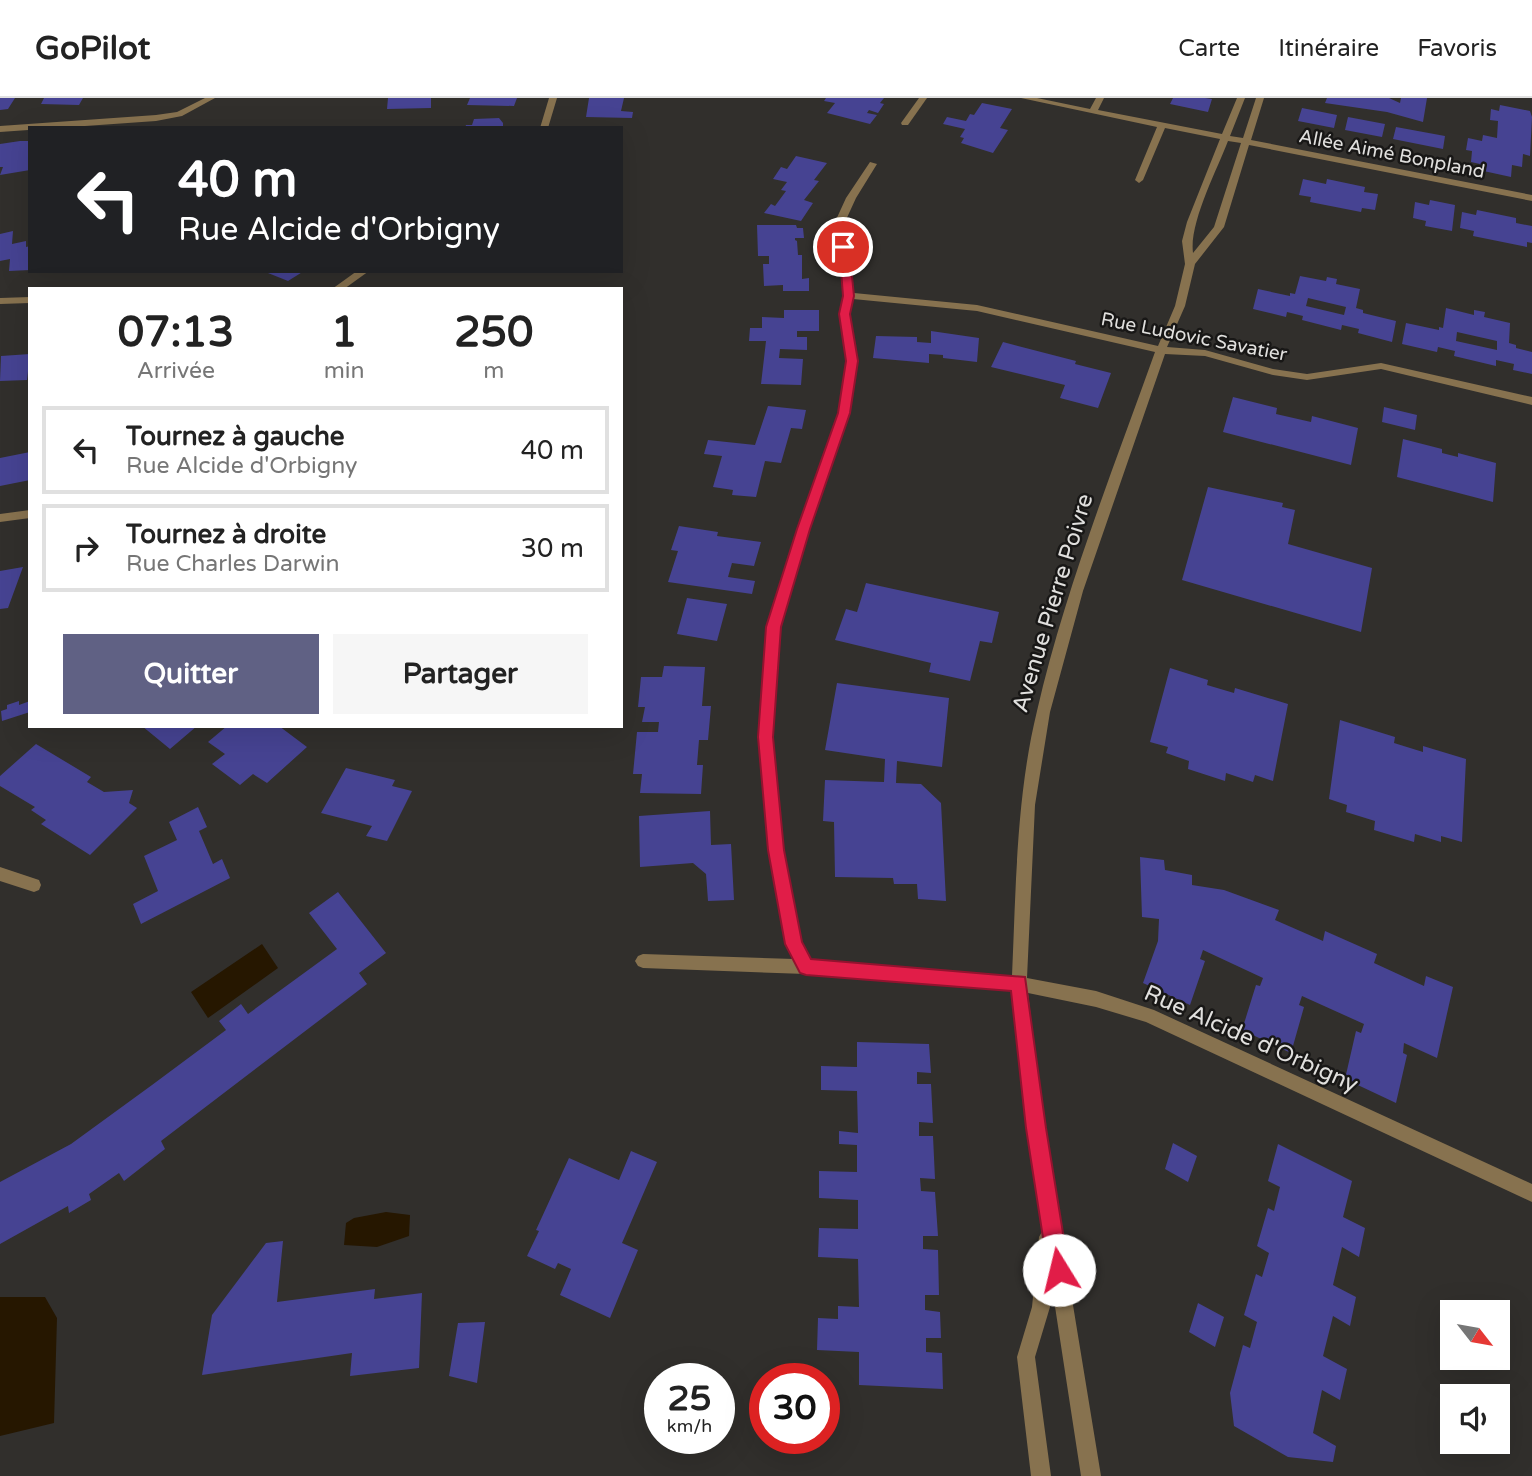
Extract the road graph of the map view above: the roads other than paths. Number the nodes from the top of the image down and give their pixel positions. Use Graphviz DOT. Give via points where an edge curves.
graph roads {
  1 [pos="211,98"];
  2 [pos="553,98"];
  3 [pos="923,98"];
  4 [pos="1025,98"];
  5 [pos="1100,98"];
  6 [pos="1241,98"];
  7 [pos="1260,98"];
  8 [pos="1093,112"];
  9 [pos="905,123"];
  10 [pos="1162,125"];
  11 [pos="43,126"];
  12 [pos="545,126"];
  13 [pos="28,127"];
  14 [pos="0,129"];
  15 [pos="1226,138"];
  16 [pos="1245,143"];
  17 [pos="873,164"];
  18 [pos="1139,180"];
  19 [pos="1532,198"];
  20 [pos="1191,264"];
  21 [pos="361,273"];
  22 [pos="340,287"];
  23 [pos="849,296"];
  24 [pos="28,300"];
  25 [pos="0,301"];
  26 [pos="1161,350"];
  27 [pos="1532,401"];
  28 [pos="28,514"];
  29 [pos="0,518"];
  30 [pos="0,874"];
  31 [pos="34,885"];
  32 [pos="643,961"];
  33 [pos="806,967"];
  34 [pos="1019,984"];
  35 [pos="1532,1192"];
  36 [pos="1050,1218"];
  37 [pos="1041,1476"];
  38 [pos="1091,1476"];
  1 -- 11 [label="street" via="187,111 156,118"];
  2 -- 12 [label="street"];
  3 -- 9 [label="street"];
  4 -- 8 [label="street, Allée Aimé Bonpland"];
  5 -- 8 [label="street"];
  6 -- 15 [label="street, Avenue Pierre Poivre"];
  7 -- 16 [label="street, Avenue Pierre Poivre"];
  8 -- 10 [label="street, Allée Aimé Bonpland"];
  10 -- 15 [label="street, Allée Aimé Bonpland"];
  10 -- 18 [label="street"];
  13 -- 14 [label="street"];
  15 -- 16 [label="street, Allée Aimé Bonpland"];
  15 -- 20 [label="street, Avenue Pierre Poivre" via="1192,222 1187,241"];
  16 -- 19 [label="street, Allée Aimé Bonpland"];
  16 -- 20 [label="street, Avenue Pierre Poivre" via="1219,227"];
  17 -- 23 [label="street" via="840,222"];
  20 -- 26 [label="street, Avenue Pierre Poivre"];
  21 -- 22 [label="street"];
  23 -- 26 [label="street, Rue Ludovic Savatier" via="977,308"];
  23 -- 33 [label="street" via="845,314 852,361 844,413 774,627 766,737 776,850 794,944"];
  24 -- 25 [label="street"];
  26 -- 27 [label="street, Rue Ludovic Savatier" via="1205,354 1307,377 1381,366"];
  26 -- 34 [label="street, Avenue Pierre Poivre" via="1077,591 1043,712 1028,806"];
  28 -- 29 [label="street"];
  30 -- 31 [label="street"];
  32 -- 33 [label="street, Rue Alcide d'Orbigny"];
  33 -- 34 [label="street, Rue Alcide d'Orbigny"];
  34 -- 35 [label="street, Rue Alcide d'Orbigny" via="1148,1015"];
  34 -- 36 [label="street, Avenue Pierre Poivre"];
  36 -- 37 [label="street, Avenue Pierre Poivre" via="1041,1307 1026,1357"];
  36 -- 38 [label="street, Avenue Pierre Poivre"];
}
